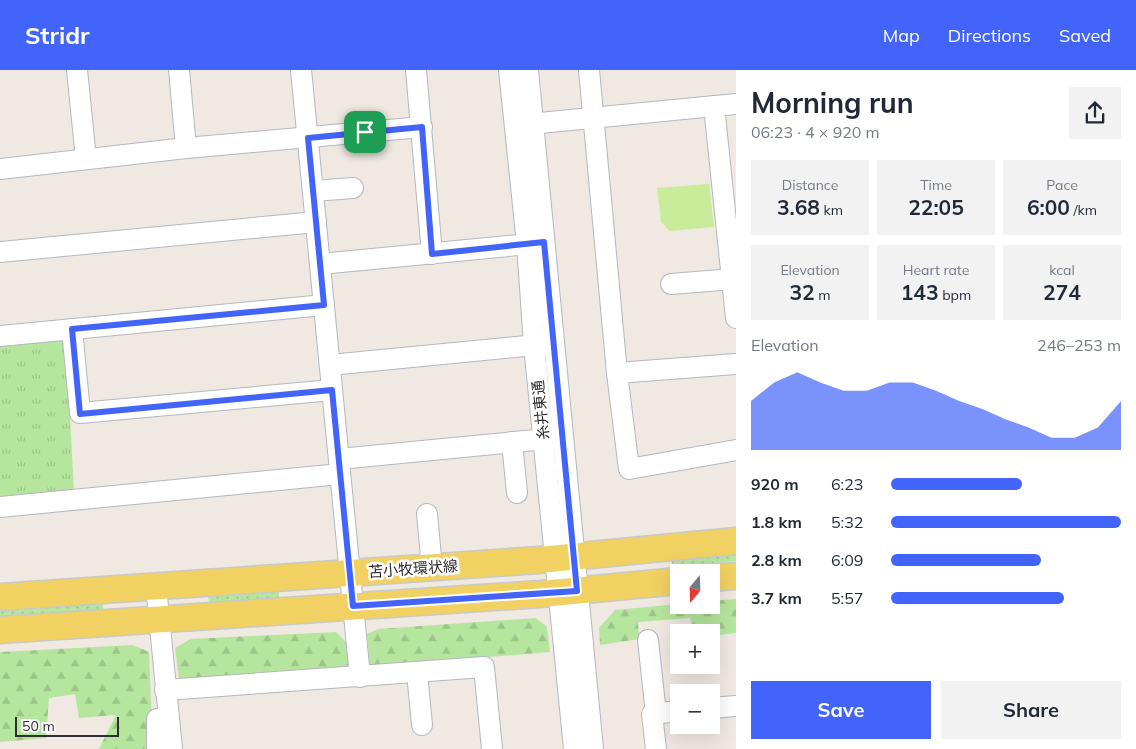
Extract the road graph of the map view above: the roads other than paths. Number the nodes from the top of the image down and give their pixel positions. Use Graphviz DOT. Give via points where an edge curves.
graph roads {
  1 [pos="77,70"];
  2 [pos="184,70"];
  3 [pos="301,70"];
  4 [pos="416,70"];
  5 [pos="509,70"];
  6 [pos="528,70"];
  7 [pos="589,70"];
  8 [pos="736,104"];
  9 [pos="714,106"];
  10 [pos="594,119"];
  11 [pos="524,125"];
  12 [pos="422,127"];
  13 [pos="308,138"];
  14 [pos="186,148"];
  15 [pos="86,159"];
  16 [pos="0,169"];
  17 [pos="353,188"];
  18 [pos="313,191"];
  19 [pos="730,196"];
  20 [pos="316,222"];
  21 [pos="535,243"];
  22 [pos="0,252"];
  23 [pos="432,254"];
  24 [pos="320,264"];
  25 [pos="734,282"];
  26 [pos="671,284"];
  27 [pos="324,305"];
  28 [pos="736,318"];
  29 [pos="72,329"];
  30 [pos="0,336"];
  31 [pos="543,344"];
  32 [pos="736,364"];
  33 [pos="330,365"];
  34 [pos="617,372"];
  35 [pos="332,390"];
  36 [pos="554,439"];
  37 [pos="512,442"];
  38 [pos="736,450"];
  39 [pos="340,467"];
  40 [pos="517,492"];
  41 [pos="0,507"];
  42 [pos="427,514"];
  43 [pos="736,542"];
  44 [pos="566,558"];
  45 [pos="432,568"];
  46 [pos="350,574"];
  47 [pos="736,576"];
  48 [pos="720,577"];
  49 [pos="670,582"];
  50 [pos="156,586"];
  51 [pos="568,592"];
  52 [pos="0,597"];
  53 [pos="353,606"];
  54 [pos="160,620"];
  55 [pos="0,630"];
  56 [pos="648,640"];
  57 [pos="417,672"];
  58 [pos="360,676"];
  59 [pos="165,690"];
  60 [pos="736,706"];
  61 [pos="720,707"];
  62 [pos="670,712"];
  63 [pos="656,714"];
  64 [pos="168,718"];
  65 [pos="422,726"];
  66 [pos="157,749"];
  67 [pos="172,749"];
  68 [pos="492,749"];
  69 [pos="574,749"];
  70 [pos="592,749"];
  71 [pos="656,749"];
  1 -- 15 [label="street"];
  2 -- 14 [label="street"];
  3 -- 13 [label="street"];
  4 -- 12 [label="street"];
  5 -- 11 [label="street, 糸井東通"];
  6 -- 11 [label="street, 糸井東通"];
  7 -- 10 [label="street"];
  8 -- 9 [label="street"];
  9 -- 10 [label="street"];
  9 -- 19 [label="street"];
  10 -- 11 [label="street"];
  10 -- 34 [label="street"];
  11 -- 21 [label="street, 糸井東通"];
  12 -- 13 [label="street"];
  12 -- 23 [label="street"];
  13 -- 14 [label="street"];
  13 -- 18 [label="street"];
  14 -- 15 [label="street"];
  15 -- 16 [label="street"];
  17 -- 18 [label="street"];
  18 -- 20 [label="street"];
  19 -- 25 [label="street"];
  20 -- 22 [label="street"];
  20 -- 24 [label="street"];
  21 -- 23 [label="street"];
  21 -- 31 [label="street, 糸井東通"];
  23 -- 24 [label="street"];
  24 -- 27 [label="street"];
  25 -- 26 [label="street"];
  25 -- 28 [label="street"];
  27 -- 29 [label="street"];
  27 -- 33 [label="street"];
  29 -- 30 [label="street"];
  29 -- 35 [label="street" via="80,414"];
  31 -- 33 [label="street"];
  31 -- 36 [label="street, 糸井東通"];
  32 -- 34 [label="street"];
  33 -- 35 [label="street"];
  34 -- 38 [label="street" via="629,469"];
  35 -- 39 [label="street"];
  36 -- 37 [label="street"];
  36 -- 44 [label="street, 糸井東通"];
  37 -- 39 [label="street"];
  37 -- 40 [label="street"];
  39 -- 41 [label="street"];
  39 -- 46 [label="street"];
  42 -- 45 [label="street"];
  43 -- 44 [label="main road, 苫小牧環状線"];
  44 -- 45 [label="main road, 苫小牧環状線"];
  44 -- 51 [label="street, 糸井東通"];
  45 -- 46 [label="main road, 苫小牧環状線"];
  46 -- 50 [label="main road, 苫小牧環状線"];
  46 -- 53 [label="street"];
  47 -- 48 [label="main road"];
  49 -- 51 [label="main road"];
  50 -- 52 [label="main road, 苫小牧環状線"];
  50 -- 54 [label="street"];
  51 -- 53 [label="main road"];
  51 -- 69 [label="street, 糸井東通"];
  51 -- 70 [label="street, 糸井東通"];
  53 -- 54 [label="main road"];
  53 -- 58 [label="street"];
  54 -- 55 [label="main road"];
  54 -- 59 [label="street"];
  56 -- 63 [label="street"];
  57 -- 58 [label="street"];
  57 -- 65 [label="street"];
  57 -- 68 [label="street" via="484,667"];
  58 -- 59 [label="street"];
  59 -- 64 [label="street"];
  60 -- 61 [label="street"];
  62 -- 63 [label="street"];
  63 -- 71 [label="street" via="652,714"];
  64 -- 66 [label="street" via="157,719"];
  64 -- 67 [label="street"];
}
